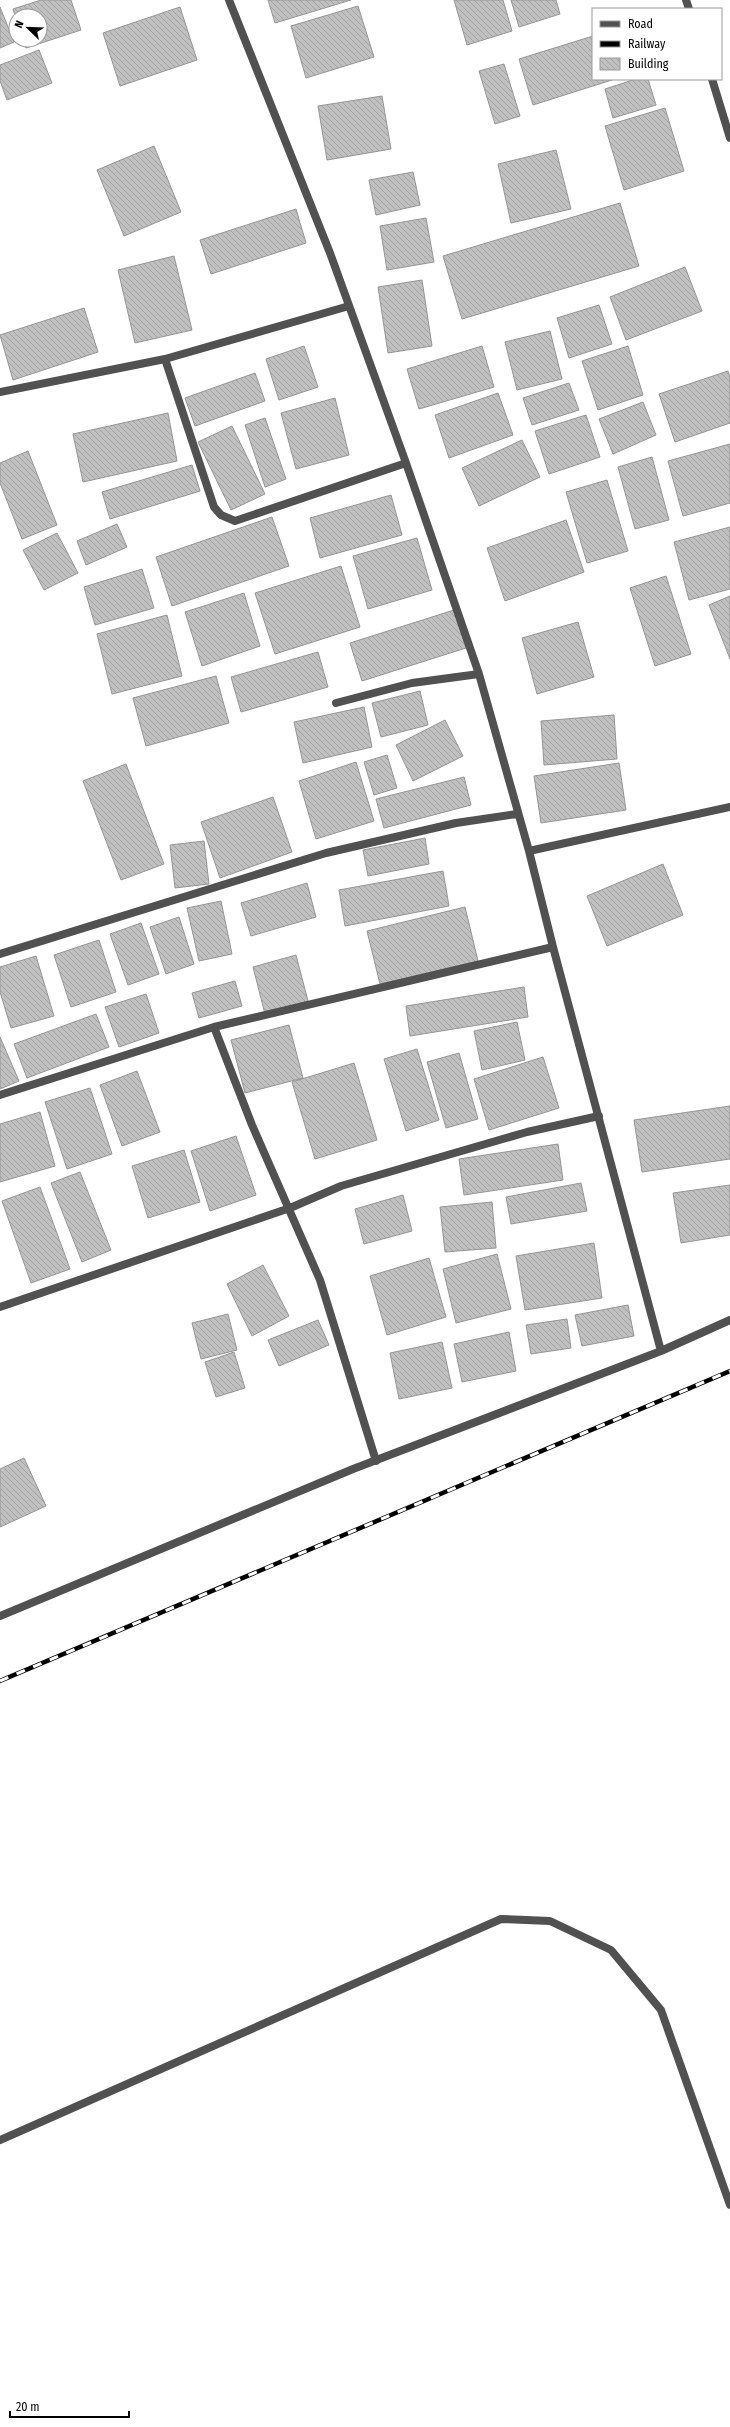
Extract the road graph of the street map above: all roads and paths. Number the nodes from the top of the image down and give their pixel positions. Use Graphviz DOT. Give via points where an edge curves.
graph roads {
  1 [pos="229,0"];
  2 [pos="712,80"];
  3 [pos="730,138"];
  4 [pos="348,306"];
  5 [pos="165,359"];
  6 [pos="0,392"];
  7 [pos="406,462"];
  8 [pos="479,674"];
  9 [pos="336,703"];
  10 [pos="730,808"];
  11 [pos="517,814"];
  12 [pos="529,851"];
  13 [pos="553,947"];
  14 [pos="0,954"];
  15 [pos="214,1027"];
  16 [pos="0,1095"];
  17 [pos="599,1116"];
  18 [pos="290,1208"];
  19 [pos="0,1307"];
  20 [pos="730,1320"];
  21 [pos="661,1351"];
  22 [pos="376,1461"];
  23 [pos="0,1616"];
  24 [pos="0,2140"];
  25 [pos="730,2205"];
  1 -- 4 [label="street"];
  2 -- 3 [label="street"];
  4 -- 5 [label="street"];
  4 -- 7 [label="street"];
  5 -- 6 [label="street"];
  5 -- 7 [label="street" via="214,507 226,518 235,521"];
  7 -- 8 [label="street"];
  8 -- 9 [label="street" via="412,683"];
  8 -- 11 [label="street"];
  10 -- 12 [label="street"];
  11 -- 12 [label="street"];
  11 -- 14 [label="street" via="456,824 326,853"];
  12 -- 13 [label="street"];
  13 -- 15 [label="street"];
  13 -- 17 [label="street"];
  15 -- 16 [label="street"];
  15 -- 18 [label="street" via="252,1125"];
  17 -- 18 [label="street" via="527,1132 341,1186"];
  17 -- 21 [label="street"];
  18 -- 19 [label="street"];
  18 -- 22 [label="street" via="320,1280"];
  20 -- 21 [label="street"];
  21 -- 22 [label="street"];
  22 -- 23 [label="street"];
  24 -- 25 [label="street" via="501,1919 550,1921 610,1950 661,2010"];
}
